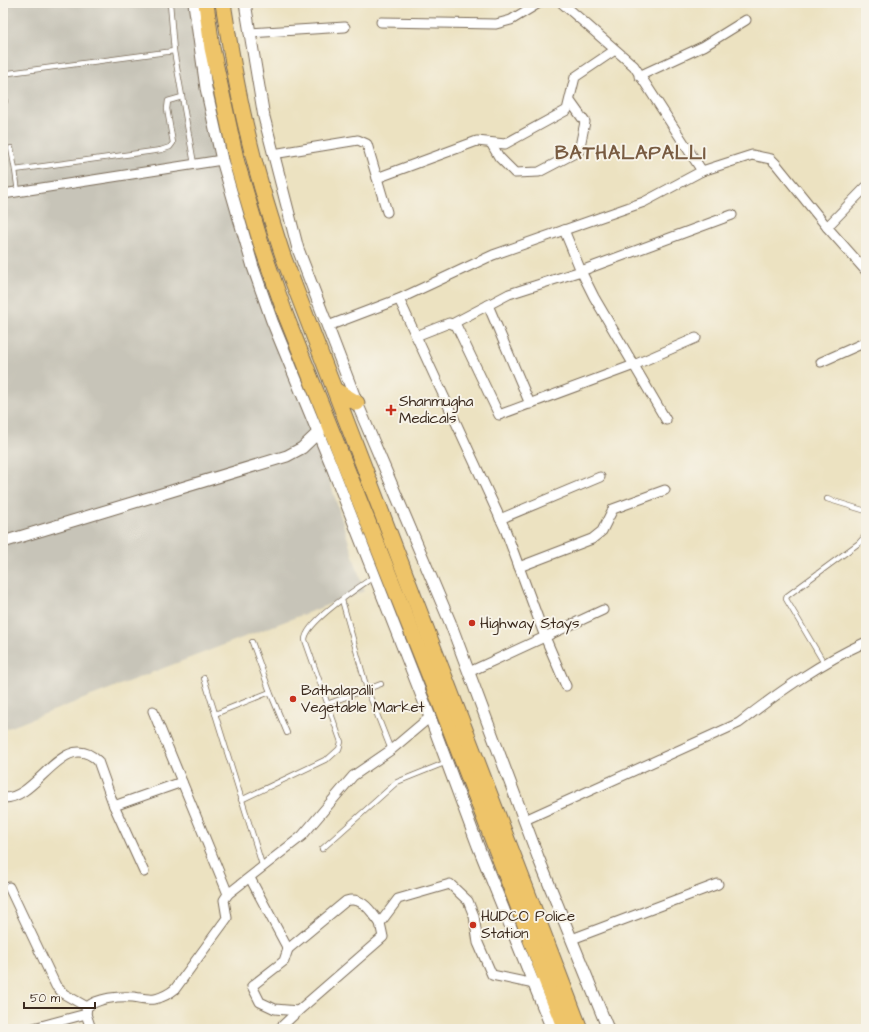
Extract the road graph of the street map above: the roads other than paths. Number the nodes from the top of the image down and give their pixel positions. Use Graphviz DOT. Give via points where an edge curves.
graph roads {
  1 [pos="170,3"];
  2 [pos="194,3"];
  3 [pos="206,3"];
  4 [pos="224,3"];
  5 [pos="245,3"];
  6 [pos="539,3"];
  7 [pos="562,3"];
  8 [pos="746,20"];
  9 [pos="381,22"];
  10 [pos="345,27"];
  11 [pos="249,33"];
  12 [pos="615,50"];
  13 [pos="174,51"];
  14 [pos="639,76"];
  15 [pos="182,97"];
  16 [pos="5,101"];
  17 [pos="570,101"];
  18 [pos="491,142"];
  19 [pos="11,148"];
  20 [pos="273,154"];
  21 [pos="222,160"];
  22 [pos="194,164"];
  23 [pos="15,170"];
  24 [pos="702,171"];
  25 [pos="377,178"];
  26 [pos="866,187"];
  27 [pos="18,192"];
  28 [pos="3,194"];
  29 [pos="387,212"];
  30 [pos="732,216"];
  31 [pos="827,227"];
  32 [pos="564,230"];
  33 [pos="581,271"];
  34 [pos="866,271"];
  35 [pos="399,299"];
  36 [pos="488,305"];
  37 [pos="452,324"];
  38 [pos="328,326"];
  39 [pos="416,336"];
  40 [pos="696,338"];
  41 [pos="866,342"];
  42 [pos="821,362"];
  43 [pos="634,366"];
  44 [pos="335,390"];
  45 [pos="357,403"];
  46 [pos="530,404"];
  47 [pos="329,420"];
  48 [pos="666,420"];
  49 [pos="318,433"];
  50 [pos="600,477"];
  51 [pos="665,490"];
  52 [pos="827,499"];
  53 [pos="866,511"];
  54 [pos="500,519"];
  55 [pos="866,535"];
  56 [pos="3,542"];
  57 [pos="519,567"];
  58 [pos="375,576"];
  59 [pos="342,600"];
  60 [pos="603,610"];
  61 [pos="545,637"];
  62 [pos="252,642"];
  63 [pos="866,642"];
  64 [pos="824,663"];
  65 [pos="469,672"];
  66 [pos="204,678"];
  67 [pos="381,684"];
  68 [pos="566,686"];
  69 [pos="367,689"];
  70 [pos="270,692"];
  71 [pos="327,704"];
  72 [pos="153,711"];
  73 [pos="215,714"];
  74 [pos="430,717"];
  75 [pos="287,733"];
  76 [pos="391,750"];
  77 [pos="447,762"];
  78 [pos="182,782"];
  79 [pos="3,798"];
  80 [pos="241,800"];
  81 [pos="114,806"];
  82 [pos="525,820"];
  83 [pos="322,849"];
  84 [pos="263,868"];
  85 [pos="144,872"];
  86 [pos="250,878"];
  87 [pos="718,884"];
  88 [pos="9,887"];
  89 [pos="228,894"];
  90 [pos="380,923"];
  91 [pos="572,939"];
  92 [pos="288,949"];
  93 [pos="540,982"];
  94 [pos="86,1010"];
  95 [pos="298,1011"];
  96 [pos="30,1029"];
  97 [pos="91,1029"];
  98 [pos="279,1029"];
  99 [pos="552,1029"];
  100 [pos="565,1029"];
  101 [pos="580,1029"];
  102 [pos="608,1029"];
  1 -- 13 [label="lane"];
  2 -- 21 [label="street" via="206,88"];
  3 -- 47 [label="highway" via="212,48 237,163 286,316"];
  4 -- 44 [label="highway" via="233,63 258,177 283,256"];
  5 -- 11 [label="street"];
  6 -- 9 [label="street" via="511,20 496,24"];
  7 -- 12 [label="street"];
  8 -- 14 [label="street" via="704,46"];
  10 -- 11 [label="street"];
  11 -- 20 [label="street"];
  12 -- 14 [label="street" via="634,66"];
  12 -- 17 [label="street" via="575,77"];
  13 -- 15 [label="lane"];
  13 -- 16 [label="lane" via="9,73 4,77"];
  14 -- 24 [label="street" via="661,105"];
  15 -- 22 [label="lane"];
  15 -- 23 [label="lane" via="168,101 173,142 170,147"];
  17 -- 18 [label="street" via="567,110 505,144"];
  17 -- 18 [label="street" via="585,122 579,151 539,172 515,173 499,157"];
  18 -- 25 [label="street" via="477,141"];
  19 -- 23 [label="lane"];
  20 -- 25 [label="street" via="360,140 367,144"];
  20 -- 38 [label="street" via="298,249"];
  21 -- 22 [label="street"];
  21 -- 49 [label="street" via="272,321"];
  22 -- 27 [label="street"];
  23 -- 27 [label="lane"];
  24 -- 31 [label="street" via="752,155 771,159"];
  24 -- 32 [label="street" via="644,202"];
  25 -- 29 [label="street"];
  26 -- 31 [label="street"];
  27 -- 28 [label="street"];
  30 -- 33 [label="street"];
  31 -- 34 [label="street"];
  32 -- 33 [label="street"];
  32 -- 35 [label="street" via="493,255"];
  33 -- 36 [label="street" via="509,294"];
  33 -- 43 [label="street"];
  35 -- 38 [label="street"];
  35 -- 39 [label="street"];
  36 -- 37 [label="street"];
  36 -- 46 [label="street"];
  37 -- 39 [label="street"];
  37 -- 46 [label="street" via="456,325 499,415"];
  38 -- 45 [label="street"];
  39 -- 54 [label="street"];
  40 -- 43 [label="street"];
  41 -- 42 [label="street"];
  43 -- 46 [label="street"];
  43 -- 48 [label="street"];
  44 -- 45 [label="highway"];
  44 -- 101 [label="highway"];
  45 -- 65 [label="street"];
  47 -- 49 [label="street"];
  47 -- 93 [label="highway" via="532,940"];
  49 -- 56 [label="street" via="302,448 287,456"];
  49 -- 58 [label="street"];
  50 -- 54 [label="street"];
  51 -- 57 [label="street" via="614,509 602,531 592,539"];
  52 -- 53 [label="lane"];
  54 -- 57 [label="street"];
  55 -- 64 [label="lane" via="786,599"];
  57 -- 61 [label="street"];
  58 -- 59 [label="lane"];
  58 -- 74 [label="street"];
  59 -- 69 [label="lane"];
  59 -- 71 [label="lane" via="309,628 305,635"];
  60 -- 61 [label="street"];
  61 -- 65 [label="street"];
  61 -- 68 [label="street"];
  62 -- 70 [label="lane"];
  63 -- 64 [label="street"];
  64 -- 82 [label="street" via="740,723"];
  65 -- 82 [label="street"];
  66 -- 73 [label="lane"];
  67 -- 69 [label="lane"];
  69 -- 71 [label="lane"];
  69 -- 76 [label="lane"];
  70 -- 73 [label="lane"];
  70 -- 75 [label="lane"];
  71 -- 80 [label="lane" via="341,742 335,754"];
  72 -- 78 [label="street"];
  73 -- 80 [label="lane"];
  74 -- 76 [label="street"];
  74 -- 77 [label="street"];
  76 -- 84 [label="street" via="353,776 302,836"];
  77 -- 83 [label="lane" via="397,782"];
  77 -- 93 [label="street" via="478,846"];
  78 -- 81 [label="street"];
  78 -- 89 [label="street"];
  79 -- 81 [label="street" via="19,794 64,756 77,751 86,752 98,760"];
  80 -- 84 [label="lane"];
  81 -- 85 [label="street"];
  82 -- 91 [label="street"];
  84 -- 86 [label="street"];
  86 -- 89 [label="street"];
  86 -- 92 [label="street"];
  87 -- 91 [label="street"];
  88 -- 94 [label="street" via="56,986"];
  89 -- 94 [label="street" via="224,900 227,918 175,990 153,999 114,998 92,1003"];
  90 -- 92 [label="street" via="363,902 352,899 346,901"];
  90 -- 93 [label="street" via="398,899 450,884 468,901 474,916 478,943 492,975"];
  90 -- 95 [label="street" via="383,937"];
  91 -- 102 [label="street"];
  92 -- 95 [label="street" via="284,961 252,986 260,1002 275,1009"];
  93 -- 99 [label="street"];
  93 -- 100 [label="highway"];
  94 -- 96 [label="street"];
  94 -- 97 [label="street"];
  95 -- 98 [label="street"];
}
